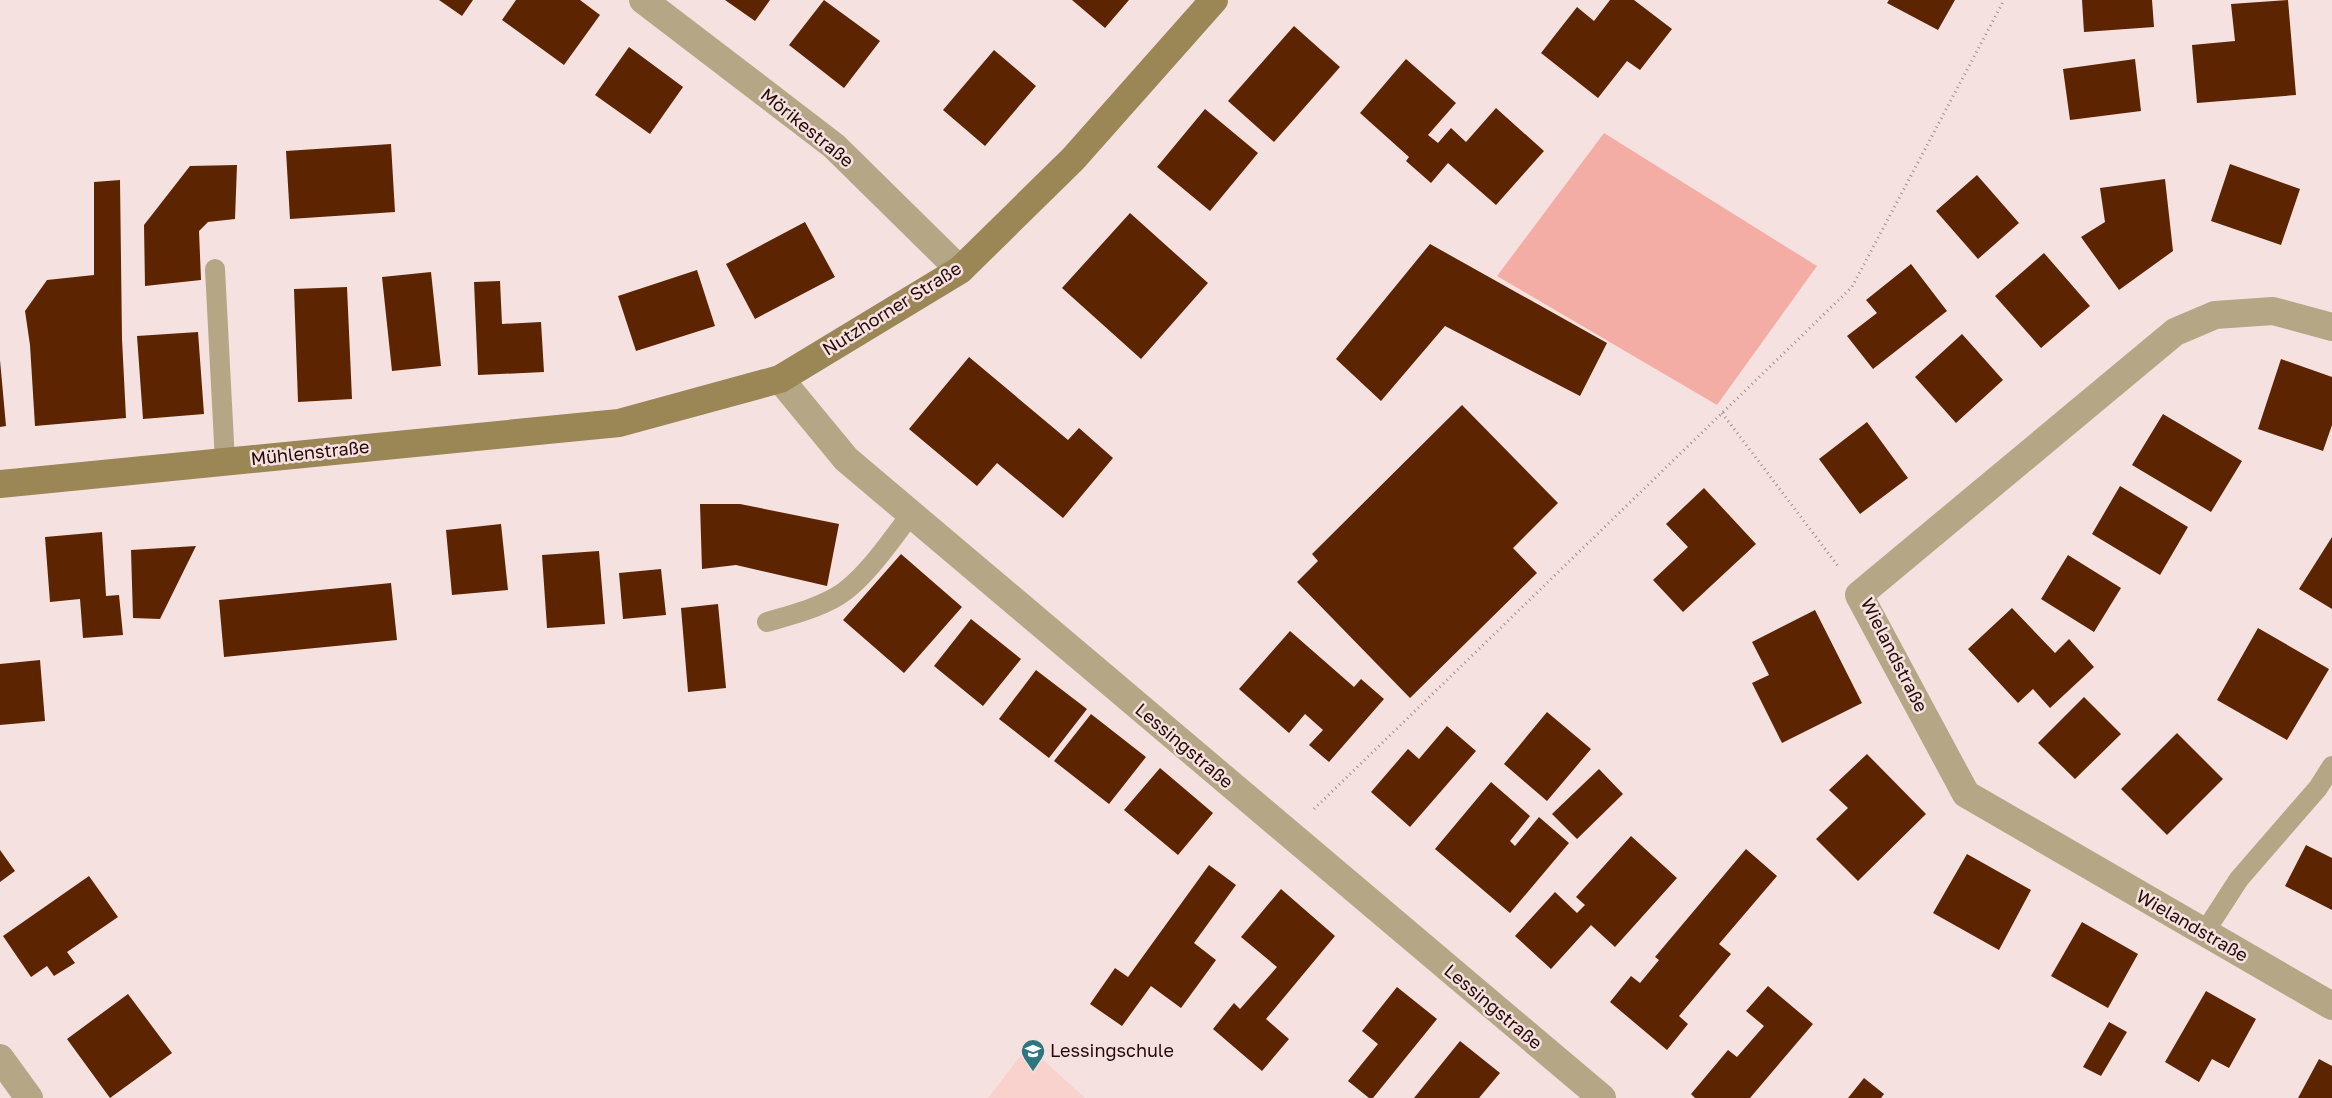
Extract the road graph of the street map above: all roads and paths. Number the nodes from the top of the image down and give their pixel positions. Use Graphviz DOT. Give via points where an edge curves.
graph roads {
  1 [pos="642,0"];
  2 [pos="1214,0"];
  3 [pos="2004,0"];
  4 [pos="215,269"];
  5 [pos="960,270"];
  6 [pos="2332,327"];
  7 [pos="780,379"];
  8 [pos="1722,413"];
  9 [pos="619,423"];
  10 [pos="225,462"];
  11 [pos="0,484"];
  12 [pos="911,514"];
  13 [pos="1859,595"];
  14 [pos="767,622"];
  15 [pos="2332,766"];
  16 [pos="1288,834"];
  17 [pos="2204,933"];
  18 [pos="2332,1006"];
  19 [pos="0,1058"];
  20 [pos="29,1098"];
  21 [pos="1602,1098"];
  1 -- 5 [label="street, Mörikestraße" via="834,146"];
  2 -- 5 [label="main road, Nutzhorner Straße" via="1074,159"];
  3 -- 8 [label="path" via="1852,287"];
  4 -- 10 [label="lane"];
  5 -- 7 [label="main road, Nutzhorner Straße"];
  6 -- 13 [label="street, Wielandstraße" via="2273,311 2215,315 2175,332"];
  7 -- 9 [label="main road, Nutzhorner Straße"];
  7 -- 12 [label="street, Lessingstraße" via="846,459"];
  8 -- 13 [label="path"];
  8 -- 16 [label="path"];
  9 -- 10 [label="main road, Mühlenstraße"];
  10 -- 11 [label="main road, Mühlenstraße"];
  12 -- 14 [label="lane" via="866,570 838,596 804,612"];
  12 -- 16 [label="street, Lessingstraße"];
  13 -- 17 [label="street, Wielandstraße" via="1966,794"];
  15 -- 17 [label="lane" via="2318,788 2239,879"];
  16 -- 21 [label="street, Lessingstraße"];
  17 -- 18 [label="street, Wielandstraße"];
  19 -- 20 [label="street"];
}
